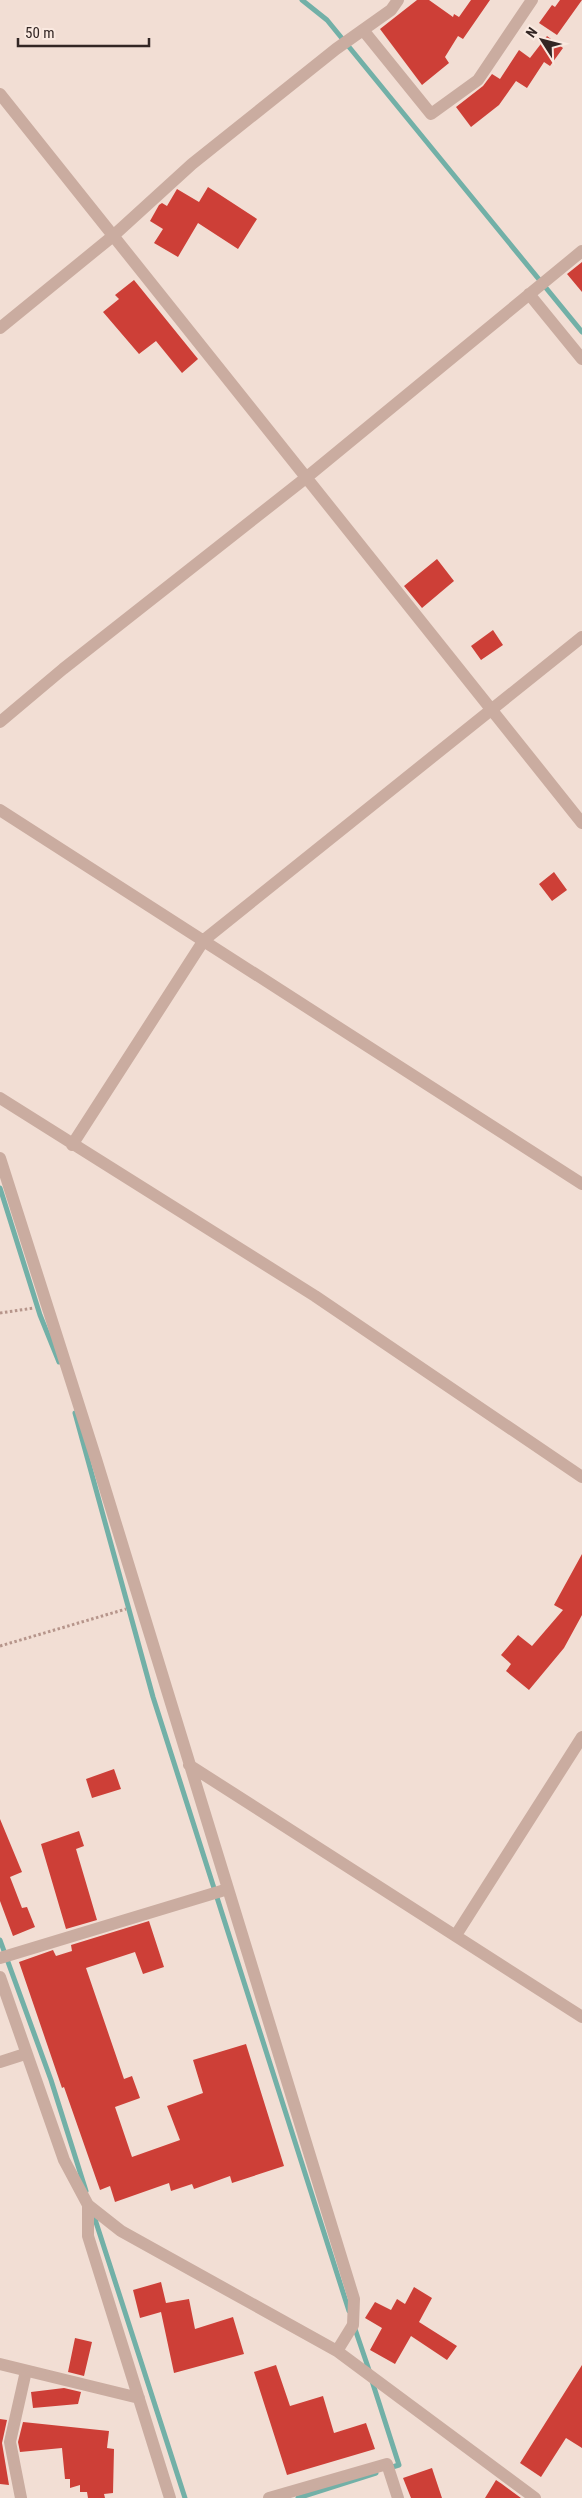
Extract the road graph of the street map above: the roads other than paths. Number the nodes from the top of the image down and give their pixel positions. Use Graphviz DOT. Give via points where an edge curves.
graph roads {
  1 [pos="398,0"];
  2 [pos="532,0"];
  3 [pos="363,30"];
  4 [pos="0,94"];
  5 [pos="113,236"];
  6 [pos="582,250"];
  7 [pos="529,294"];
  8 [pos="0,328"];
  9 [pos="582,359"];
  10 [pos="307,477"];
  11 [pos="582,637"];
  12 [pos="492,710"];
  13 [pos="0,722"];
  14 [pos="0,810"];
  15 [pos="582,824"];
  16 [pos="204,940"];
  17 [pos="0,1098"];
  18 [pos="72,1145"];
  19 [pos="0,1158"];
  20 [pos="582,1184"];
  21 [pos="582,1477"];
  22 [pos="582,1737"];
  23 [pos="189,1765"];
  24 [pos="228,1889"];
  25 [pos="456,1935"];
  26 [pos="0,1958"];
  27 [pos="0,1977"];
  28 [pos="582,2017"];
  29 [pos="25,2054"];
  30 [pos="0,2062"];
  31 [pos="88,2205"];
  32 [pos="337,2351"];
  33 [pos="0,2364"];
  34 [pos="26,2371"];
  35 [pos="139,2398"];
  36 [pos="21,2498"];
  37 [pos="170,2498"];
  38 [pos="269,2498"];
  39 [pos="398,2498"];
  40 [pos="536,2498"];
  1 -- 3 [label="street" via="391,10"];
  2 -- 3 [label="street" via="478,80 431,114"];
  3 -- 5 [label="street" via="192,164"];
  4 -- 5 [label="street"];
  5 -- 8 [label="street"];
  5 -- 10 [label="street"];
  6 -- 7 [label="street"];
  7 -- 9 [label="street"];
  7 -- 10 [label="street"];
  10 -- 12 [label="street"];
  10 -- 13 [label="street"];
  11 -- 12 [label="street"];
  12 -- 15 [label="street"];
  12 -- 16 [label="street"];
  14 -- 16 [label="street"];
  16 -- 18 [label="street"];
  16 -- 20 [label="street"];
  17 -- 18 [label="street"];
  18 -- 21 [label="street" via="315,1296"];
  19 -- 23 [label="street"];
  22 -- 25 [label="street"];
  23 -- 24 [label="street"];
  23 -- 25 [label="street"];
  24 -- 26 [label="street"];
  24 -- 32 [label="street" via="354,2298 353,2325"];
  25 -- 28 [label="street"];
  27 -- 29 [label="street"];
  29 -- 30 [label="street"];
  29 -- 31 [label="street" via="64,2160"];
  31 -- 32 [label="street" via="121,2231"];
  31 -- 35 [label="street" via="88,2236"];
  32 -- 40 [label="street"];
  33 -- 34 [label="street"];
  34 -- 35 [label="street"];
  34 -- 36 [label="street" via="10,2442"];
  35 -- 37 [label="street"];
  38 -- 39 [label="street" via="387,2464"];
}
